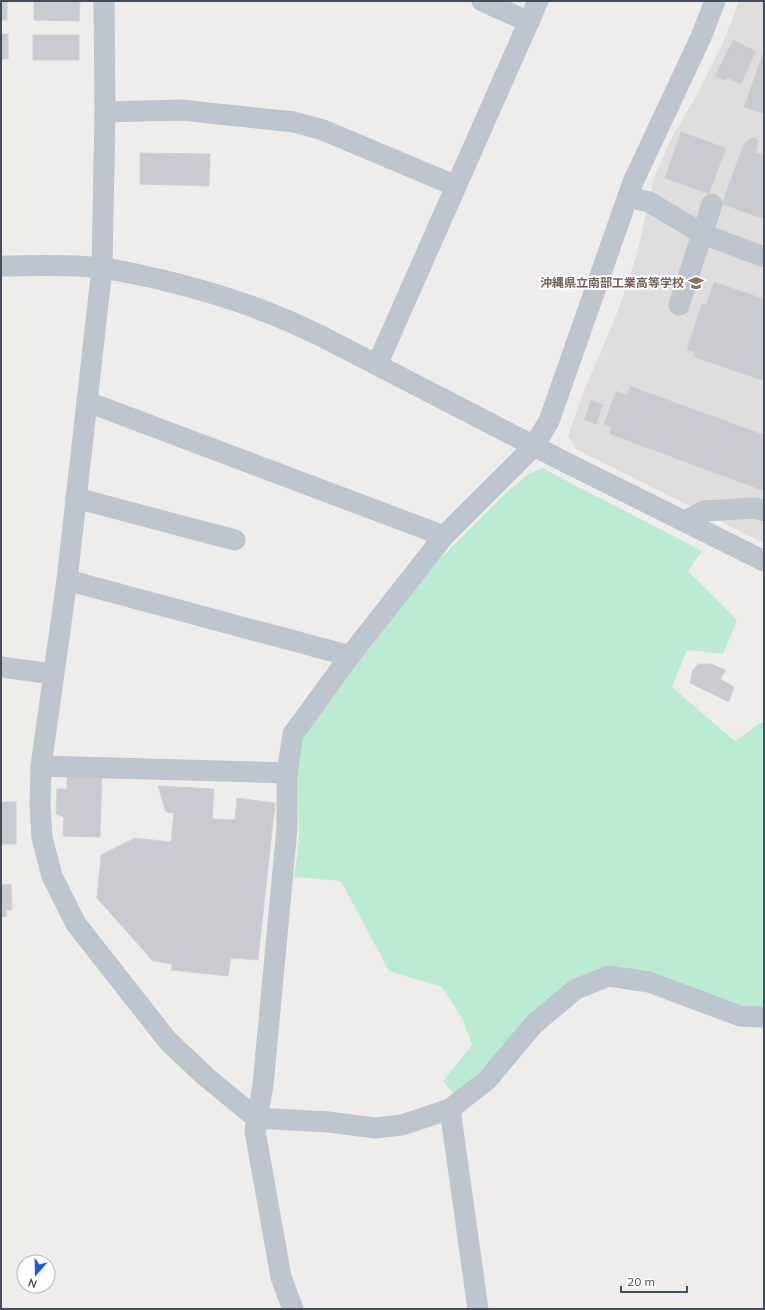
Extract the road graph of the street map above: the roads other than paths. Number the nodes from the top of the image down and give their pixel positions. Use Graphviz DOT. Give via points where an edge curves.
graph roads {
  1 [pos="104,1"];
  2 [pos="482,1"];
  3 [pos="538,1"];
  4 [pos="715,1"];
  5 [pos="529,22"];
  6 [pos="105,112"];
  7 [pos="456,186"];
  8 [pos="628,197"];
  9 [pos="712,204"];
  10 [pos="703,234"];
  11 [pos="764,257"];
  12 [pos="1,266"];
  13 [pos="102,268"];
  14 [pos="679,305"];
  15 [pos="377,365"];
  16 [pos="88,402"];
  17 [pos="534,446"];
  18 [pos="76,498"];
  19 [pos="764,511"];
  20 [pos="684,521"];
  21 [pos="444,536"];
  22 [pos="234,540"];
  23 [pos="764,561"];
  24 [pos="67,580"];
  25 [pos="350,656"];
  26 [pos="1,667"];
  27 [pos="52,674"];
  28 [pos="40,766"];
  29 [pos="287,773"];
  30 [pos="764,1017"];
  31 [pos="450,1109"];
  32 [pos="256,1118"];
  33 [pos="293,1309"];
  34 [pos="478,1309"];
  1 -- 6 [label="street"];
  2 -- 5 [label="street"];
  3 -- 5 [label="street"];
  4 -- 8 [label="street" via="701,37 632,182"];
  5 -- 7 [label="street"];
  6 -- 7 [label="street" via="181,110 294,122 323,130"];
  6 -- 13 [label="street"];
  7 -- 15 [label="street"];
  8 -- 10 [label="street" via="649,202"];
  8 -- 17 [label="street" via="549,421"];
  9 -- 10 [label="street"];
  10 -- 11 [label="street"];
  10 -- 14 [label="street"];
  12 -- 13 [label="street"];
  13 -- 15 [label="street" via="197,288 243,302 285,318"];
  13 -- 16 [label="street"];
  15 -- 17 [label="street"];
  16 -- 18 [label="street"];
  16 -- 21 [label="street"];
  17 -- 20 [label="street"];
  17 -- 21 [label="street"];
  18 -- 22 [label="street"];
  18 -- 24 [label="street"];
  19 -- 20 [label="street" via="756,508 704,511"];
  20 -- 23 [label="street"];
  21 -- 25 [label="street"];
  24 -- 25 [label="street"];
  24 -- 27 [label="street"];
  25 -- 29 [label="street" via="293,734"];
  26 -- 27 [label="street"];
  27 -- 28 [label="street"];
  28 -- 29 [label="street"];
  28 -- 32 [label="street" via="42,838 52,876 76,924 168,1041"];
  29 -- 32 [label="street" via="287,828 263,1085"];
  30 -- 31 [label="street" via="740,1016 649,982 609,976 576,989 534,1024 487,1080"];
  31 -- 32 [label="street" via="402,1124 375,1128 328,1122"];
  31 -- 34 [label="street"];
  32 -- 33 [label="street" via="255,1131 281,1277"];
}
